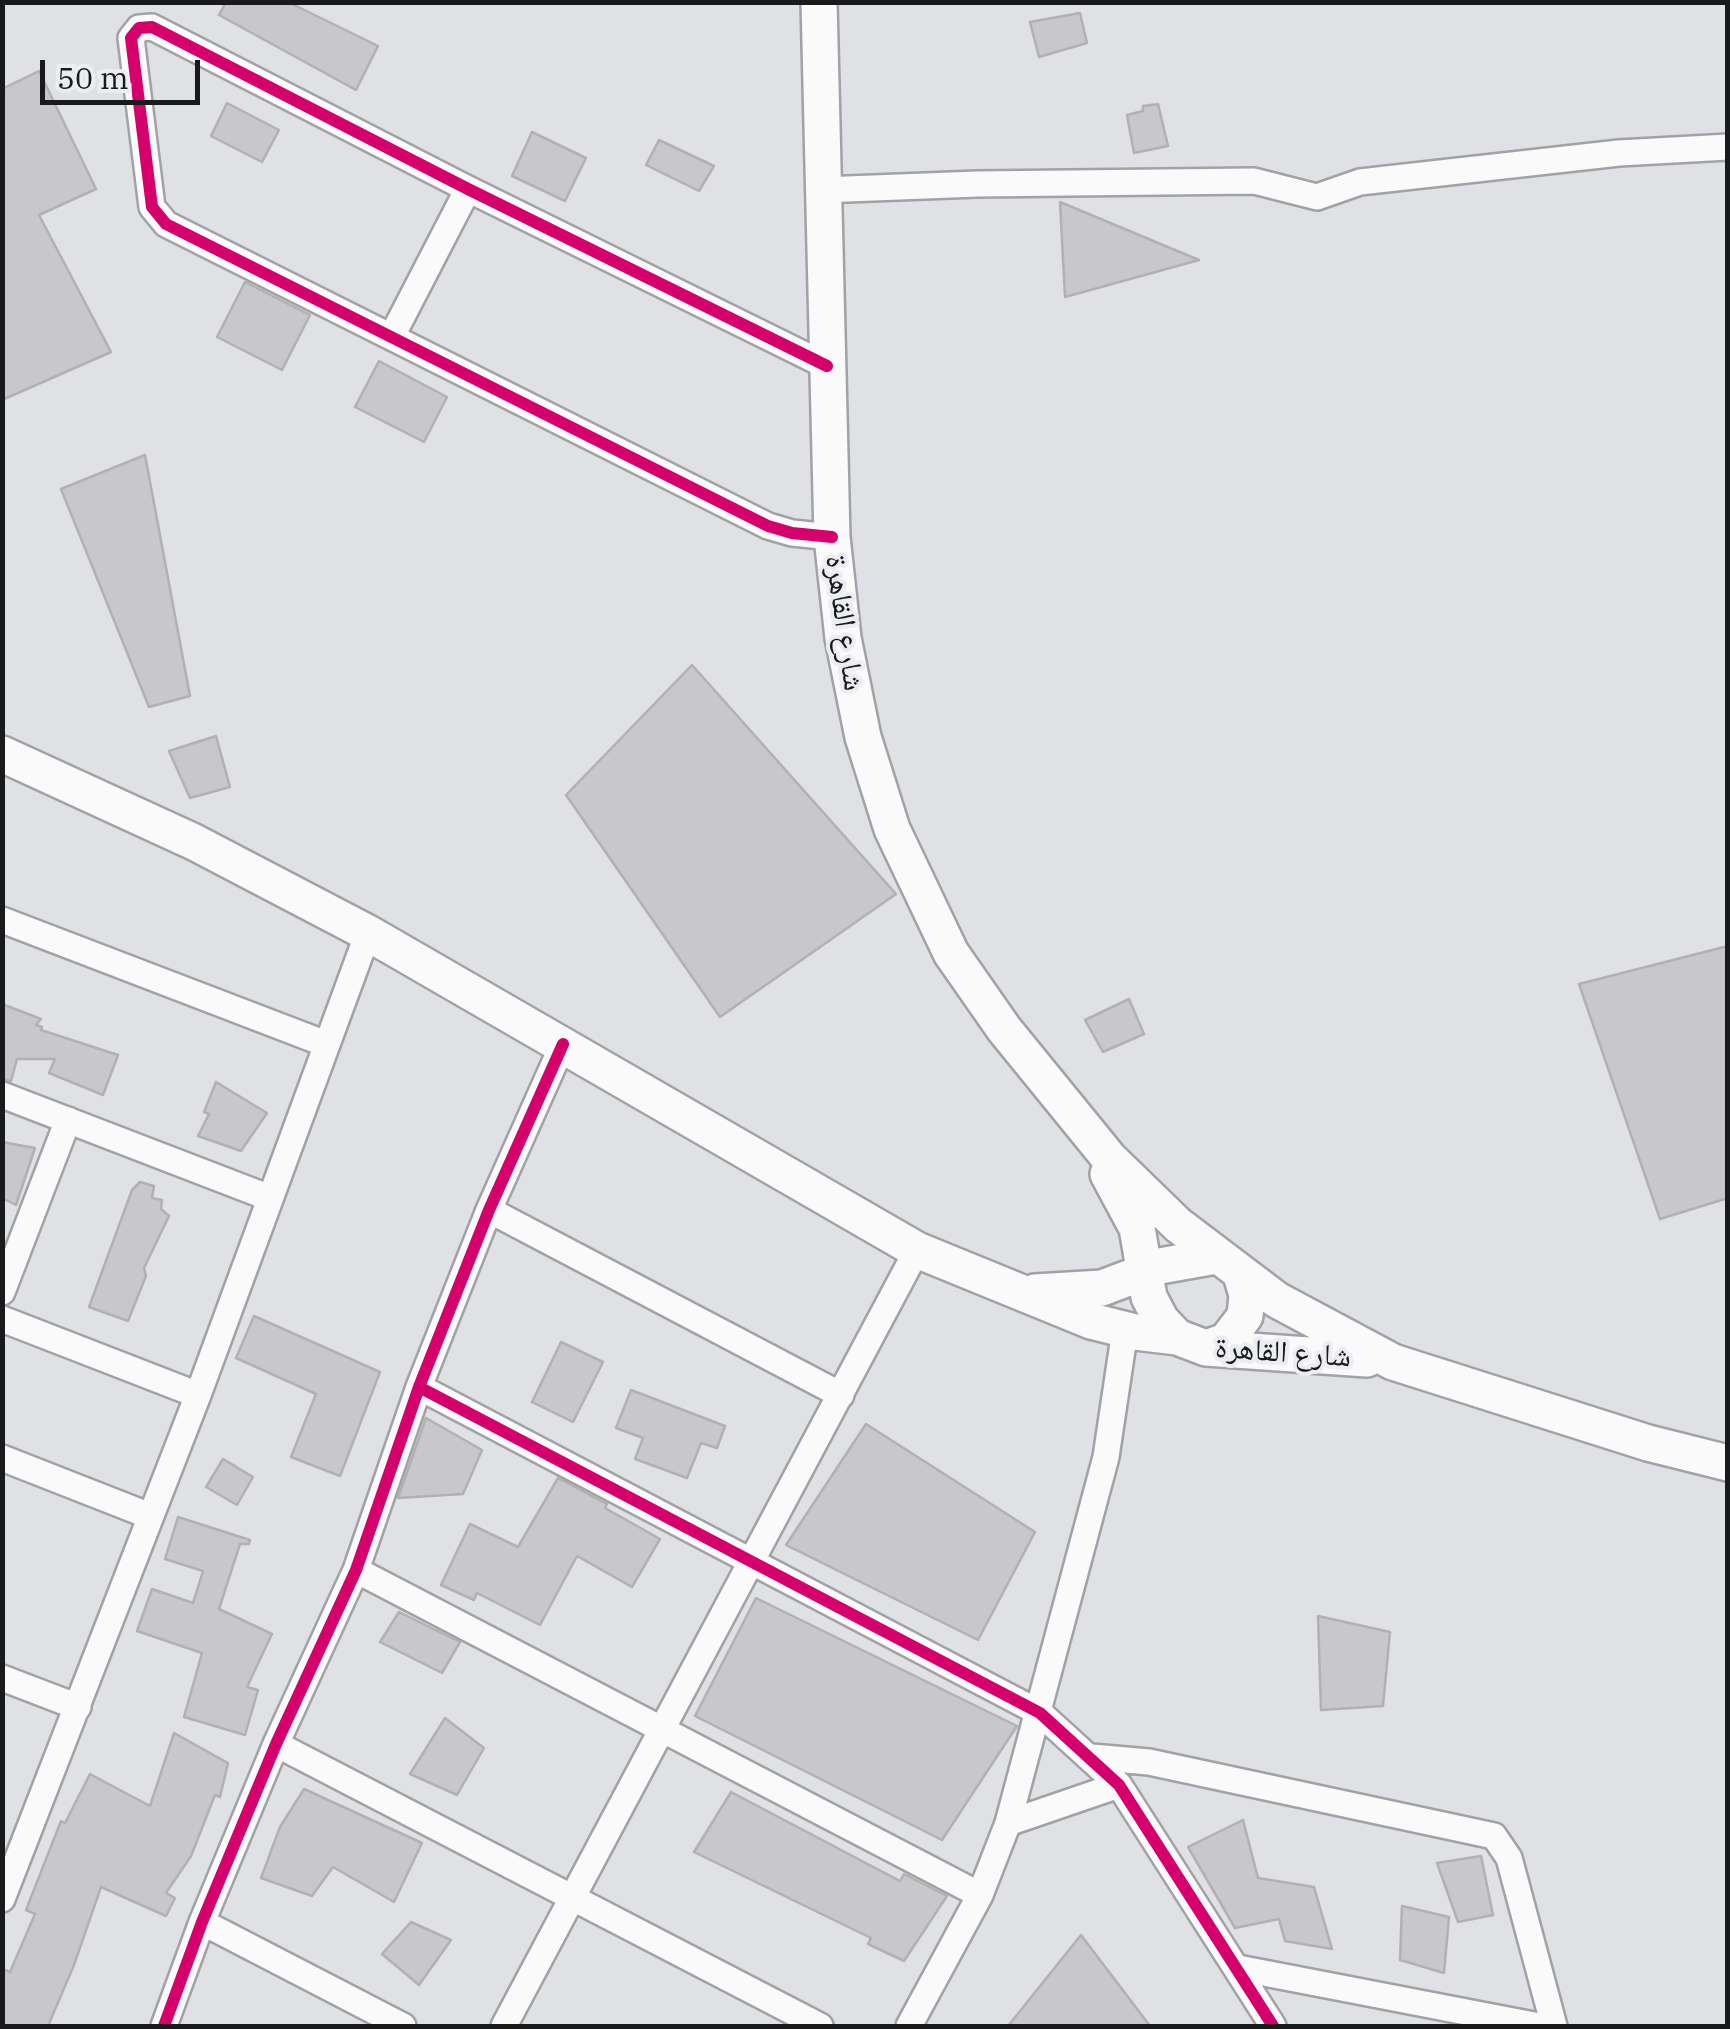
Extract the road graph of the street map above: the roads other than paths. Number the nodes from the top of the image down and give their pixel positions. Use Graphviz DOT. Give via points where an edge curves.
graph roads {
  1 [pos="820,2"];
  2 [pos="1728,147"];
  3 [pos="468,189"];
  4 [pos="821,190"];
  5 [pos="392,336"];
  6 [pos="827,366"];
  7 [pos="832,537"];
  8 [pos="2,754"];
  9 [pos="2,920"];
  10 [pos="368,934"];
  11 [pos="326,1044"];
  12 [pos="562,1044"];
  13 [pos="2,1096"];
  14 [pos="68,1120"];
  15 [pos="1077,1122"];
  16 [pos="270,1198"];
  17 [pos="489,1210"];
  18 [pos="918,1250"];
  19 [pos="1228,1266"];
  20 [pos="1144,1272"];
  21 [pos="1014,1289"];
  22 [pos="2,1292"];
  23 [pos="2,1318"];
  24 [pos="1124,1330"];
  25 [pos="1192,1342"];
  26 [pos="1392,1362"];
  27 [pos="419,1387"];
  28 [pos="842,1394"];
  29 [pos="198,1395"];
  30 [pos="2,1458"];
  31 [pos="1728,1463"];
  32 [pos="150,1516"];
  33 [pos="750,1560"];
  34 [pos="356,1570"];
  35 [pos="2,1678"];
  36 [pos="78,1706"];
  37 [pos="1040,1712"];
  38 [pos="663,1729"];
  39 [pos="276,1744"];
  40 [pos="1092,1757"];
  41 [pos="1118,1785"];
  42 [pos="1008,1823"];
  43 [pos="980,1895"];
  44 [pos="572,1898"];
  45 [pos="2,1899"];
  46 [pos="202,1922"];
  47 [pos="1238,1968"];
  48 [pos="164,2026"];
  49 [pos="403,2026"];
  50 [pos="504,2026"];
  51 [pos="820,2026"];
  52 [pos="909,2026"];
  53 [pos="1274,2026"];
  54 [pos="1540,2026"];
  55 [pos="1554,2026"];
  1 -- 4 [label="main road, شارع القاهرة"];
  2 -- 4 [label="street" via="1360,182 1317,197 1254,181"];
  3 -- 5 [label="street"];
  3 -- 5 [label="street" via="152,27 130,38 157,216"];
  3 -- 6 [label="street"];
  4 -- 6 [label="main road, شارع القاهرة"];
  5 -- 7 [label="street" via="768,526"];
  6 -- 7 [label="main road, شارع القاهرة"];
  7 -- 15 [label="main road, شارع القاهرة" via="852,693 892,830 966,978"];
  8 -- 10 [label="main road" via="194,842"];
  9 -- 11 [label="street"];
  10 -- 11 [label="street"];
  10 -- 12 [label="main road"];
  11 -- 16 [label="street"];
  12 -- 17 [label="street"];
  12 -- 18 [label="main road"];
  13 -- 14 [label="street"];
  14 -- 16 [label="street"];
  14 -- 22 [label="street"];
  15 -- 19 [label="main road, شارع القاهرة" via="1142,1193"];
  15 -- 20 [label="main road, شارع القاهرة" via="1131,1216"];
  16 -- 29 [label="street"];
  17 -- 27 [label="street"];
  17 -- 28 [label="street"];
  18 -- 21 [label="main road"];
  18 -- 28 [label="street"];
  19 -- 20 [label="main road" via="1173,1262"];
  19 -- 25 [label="main road" via="1248,1295 1245,1316 1226,1340"];
  19 -- 26 [label="main road, شارع القاهرة"];
  20 -- 21 [label="main road" via="1080,1292"];
  20 -- 25 [label="main road, شارع القاهرة" via="1154,1308"];
  21 -- 24 [label="main road"];
  23 -- 29 [label="street"];
  24 -- 25 [label="main road"];
  24 -- 37 [label="street" via="1106,1457"];
  25 -- 26 [label="main road, شارع القاهرة"];
  26 -- 31 [label="main road, شارع القاهرة"];
  27 -- 33 [label="street"];
  27 -- 34 [label="street"];
  28 -- 33 [label="street"];
  29 -- 32 [label="street"];
  30 -- 32 [label="street"];
  32 -- 36 [label="street"];
  33 -- 37 [label="street"];
  33 -- 38 [label="street"];
  34 -- 38 [label="street"];
  34 -- 39 [label="street"];
  35 -- 36 [label="street"];
  36 -- 45 [label="street"];
  37 -- 40 [label="street"];
  37 -- 42 [label="street"];
  38 -- 43 [label="street"];
  38 -- 44 [label="street"];
  39 -- 44 [label="street"];
  39 -- 46 [label="street"];
  40 -- 41 [label="street"];
  40 -- 55 [label="street" via="1150,1762 1494,1836 1509,1858"];
  41 -- 42 [label="street"];
  41 -- 47 [label="street"];
  42 -- 43 [label="street"];
  43 -- 52 [label="street"];
  44 -- 50 [label="street"];
  44 -- 51 [label="street"];
  46 -- 48 [label="street"];
  46 -- 49 [label="street"];
  47 -- 53 [label="street"];
  47 -- 54 [label="street"];
}
